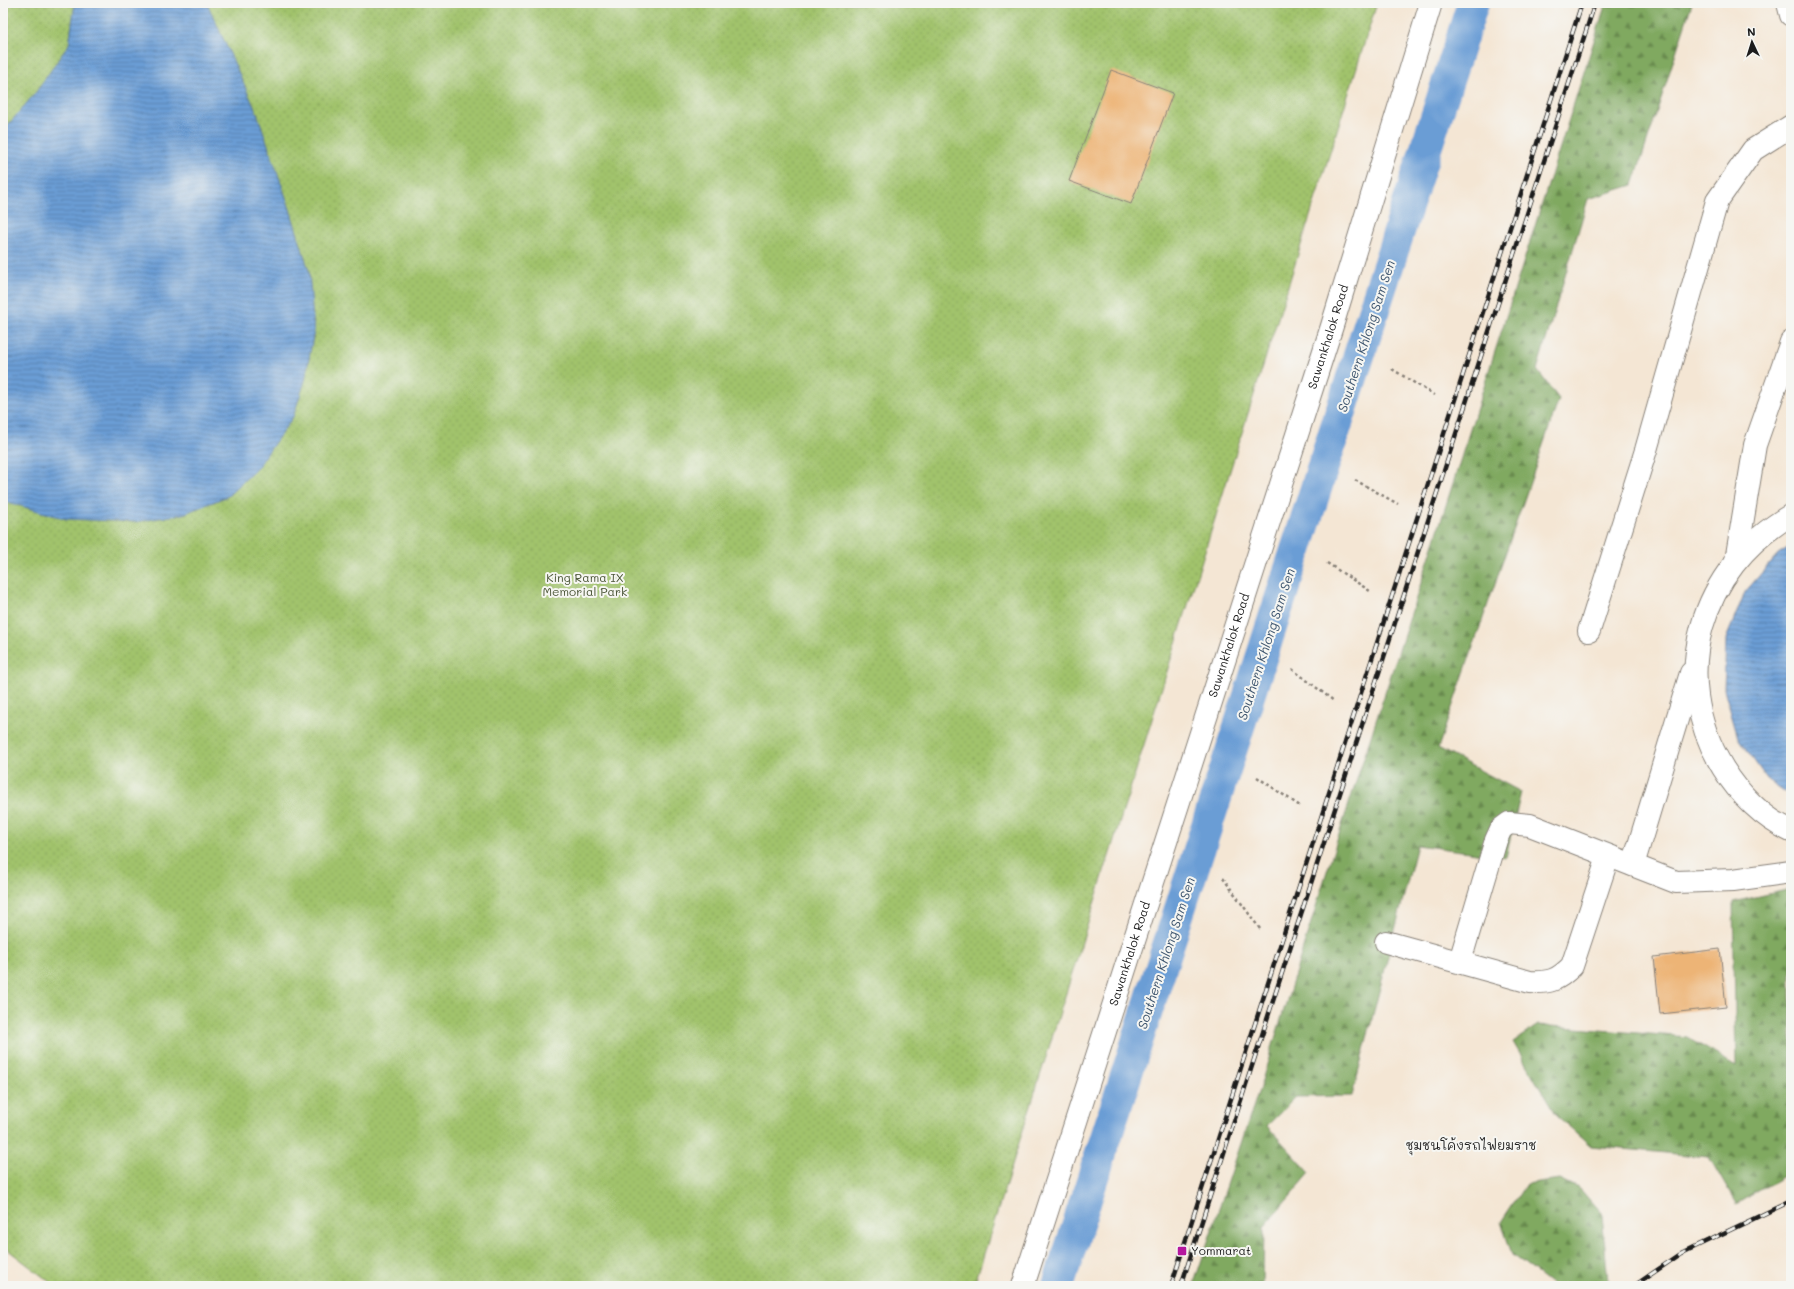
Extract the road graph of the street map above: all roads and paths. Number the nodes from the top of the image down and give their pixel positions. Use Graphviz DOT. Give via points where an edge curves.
graph roads {
  1 [pos="1431,3"];
  2 [pos="1788,3"];
  3 [pos="1791,15"];
  4 [pos="1791,126"];
  5 [pos="1791,342"];
  6 [pos="1392,369"];
  7 [pos="1434,395"];
  8 [pos="1355,480"];
  9 [pos="1398,504"];
  10 [pos="1791,515"];
  11 [pos="1736,561"];
  12 [pos="1327,563"];
  13 [pos="1370,591"];
  14 [pos="1589,631"];
  15 [pos="1696,655"];
  16 [pos="1292,669"];
  17 [pos="1334,701"];
  18 [pos="1256,777"];
  19 [pos="1300,806"];
  20 [pos="1791,831"];
  21 [pos="1608,856"];
  22 [pos="1633,865"];
  23 [pos="1791,872"];
  24 [pos="1223,878"];
  25 [pos="1260,929"];
  26 [pos="1386,942"];
  27 [pos="1460,961"];
  28 [pos="1023,1286"];
  1 -- 28 [label="street, Sawankhalok Road" via="1332,326"];
  2 -- 3 [label="street"];
  4 -- 14 [label="street" via="1753,150 1717,201 1646,450"];
  5 -- 11 [label="street" via="1755,445"];
  6 -- 7 [label="path"];
  8 -- 9 [label="path"];
  10 -- 11 [label="street" via="1753,541"];
  11 -- 15 [label="street" via="1720,582 1709,605"];
  12 -- 13 [label="path"];
  15 -- 20 [label="street" via="1699,707 1716,756 1729,778 1746,798 1765,815"];
  15 -- 22 [label="street"];
  16 -- 17 [label="path"];
  18 -- 19 [label="path"];
  21 -- 22 [label="street"];
  21 -- 27 [label="street" via="1572,966 1563,975 1547,983 1530,982"];
  21 -- 27 [label="street" via="1530,825 1509,823 1501,830 1496,840"];
  22 -- 23 [label="street" via="1676,882 1733,880"];
  24 -- 25 [label="path"];
  26 -- 27 [label="street"];
}
